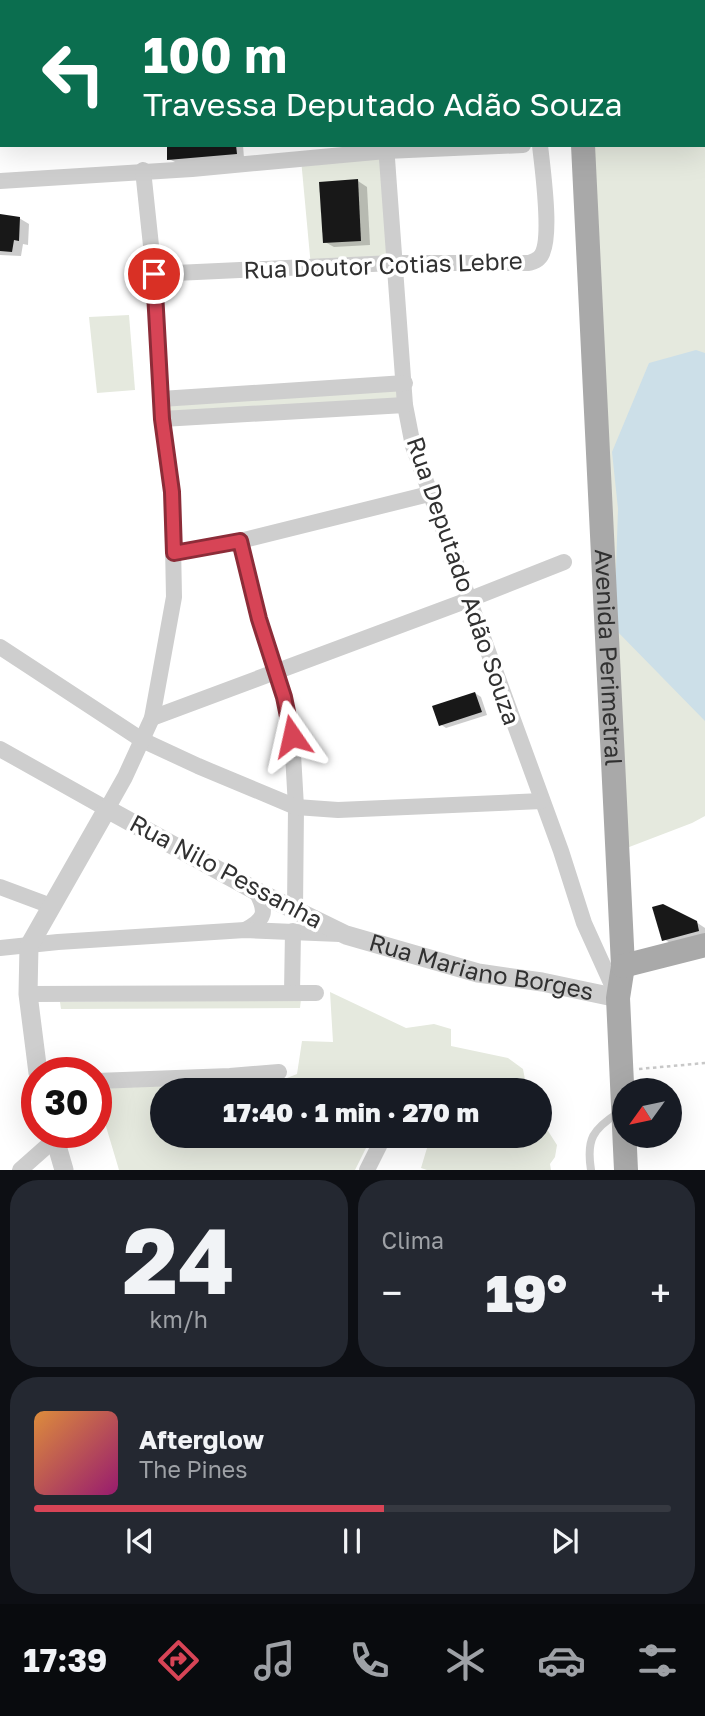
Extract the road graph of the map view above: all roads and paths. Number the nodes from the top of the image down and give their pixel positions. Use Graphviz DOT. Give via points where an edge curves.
graph roads {
  1 [pos="432,147"];
  2 [pos="540,147"];
  3 [pos="583,147"];
  4 [pos="386,148"];
  5 [pos="143,170"];
  6 [pos="0,181"];
  7 [pos="393,263"];
  8 [pos="154,274"];
  9 [pos="405,383"];
  10 [pos="161,399"];
  11 [pos="405,405"];
  12 [pos="162,419"];
  13 [pos="429,494"];
  14 [pos="240,541"];
  15 [pos="174,553"];
  16 [pos="564,562"];
  17 [pos="468,600"];
  18 [pos="0,647"];
  19 [pos="276,673"];
  20 [pos="152,718"];
  21 [pos="142,740"];
  22 [pos="0,749"];
  23 [pos="542,801"];
  24 [pos="296,807"];
  25 [pos="107,809"];
  26 [pos="0,887"];
  27 [pos="256,891"];
  28 [pos="51,906"];
  29 [pos="295,909"];
  30 [pos="245,930"];
  31 [pos="293,931"];
  32 [pos="346,935"];
  33 [pos="698,944"];
  34 [pos="29,946"];
  35 [pos="0,948"];
  36 [pos="623,966"];
  37 [pos="292,993"];
  38 [pos="316,993"];
  39 [pos="28,994"];
  40 [pos="618,999"];
  41 [pos="36,1057"];
  42 [pos="705,1063"];
  43 [pos="622,1070"];
  44 [pos="279,1072"];
  45 [pos="622,1078"];
  46 [pos="112,1080"];
  47 [pos="612,1117"];
  48 [pos="42,1148"];
  49 [pos="58,1148"];
  50 [pos="378,1148"];
  51 [pos="625,1148"];
  52 [pos="20,1170"];
  53 [pos="64,1170"];
  54 [pos="367,1170"];
  55 [pos="591,1170"];
  56 [pos="626,1170"];
  1 -- 4 [label="street"];
  2 -- 7 [label="street, Rua Doutor Cotias Lebre" via="547,218 539,258 529,263"];
  3 -- 36 [label="main road, Avenida Perimetral"];
  4 -- 5 [label="street"];
  4 -- 7 [label="street, Rua Deputado Adão Souza"];
  5 -- 6 [label="street"];
  5 -- 8 [label="street"];
  7 -- 8 [label="street, Rua Doutor Cotias Lebre"];
  7 -- 9 [label="street, Rua Deputado Adão Souza"];
  8 -- 10 [label="street"];
  9 -- 10 [label="street"];
  9 -- 11 [label="street, Rua Deputado Adão Souza"];
  10 -- 12 [label="street"];
  11 -- 12 [label="street"];
  11 -- 13 [label="street, Rua Deputado Adão Souza"];
  12 -- 15 [label="street"];
  13 -- 14 [label="street"];
  13 -- 17 [label="street, Rua Deputado Adão Souza"];
  14 -- 15 [label="street"];
  14 -- 19 [label="street"];
  15 -- 20 [label="street" via="174,597"];
  16 -- 17 [label="street"];
  17 -- 19 [label="street"];
  17 -- 23 [label="street, Rua Deputado Adão Souza"];
  18 -- 21 [label="street"];
  19 -- 20 [label="street"];
  19 -- 24 [label="street" via="292,736"];
  20 -- 21 [label="street"];
  21 -- 24 [label="street"];
  21 -- 25 [label="street"];
  22 -- 25 [label="street"];
  23 -- 24 [label="street" via="338,810"];
  23 -- 40 [label="street, Rua Deputado Adão Souza" via="584,923"];
  24 -- 29 [label="street"];
  25 -- 27 [label="street, Rua Nilo Pessanha"];
  25 -- 28 [label="street"];
  26 -- 28 [label="street"];
  27 -- 29 [label="street, Rua Nilo Pessanha"];
  27 -- 30 [label="street" via="263,915"];
  28 -- 34 [label="street"];
  29 -- 32 [label="street, Rua Nilo Pessanha"];
  30 -- 31 [label="street"];
  30 -- 34 [label="street"];
  31 -- 32 [label="street"];
  31 -- 37 [label="street"];
  32 -- 40 [label="street, Rua Mariano Borges" via="478,973"];
  33 -- 36 [label="main road, Rua Mariano Borges"];
  34 -- 35 [label="street"];
  34 -- 39 [label="street"];
  36 -- 40 [label="main road, Avenida Perimetral"];
  37 -- 38 [label="street"];
  37 -- 39 [label="street"];
  39 -- 41 [label="street"];
  40 -- 43 [label="main road, Avenida Perimetral"];
  42 -- 43 [label="path"];
  43 -- 45 [label="main road, Avenida Perimetral"];
  44 -- 46 [label="street"];
  47 -- 55 [label="lane" via="594,1132 588,1152"];
  48 -- 52 [label="street"];
  49 -- 53 [label="street"];
  50 -- 54 [label="street"];
  51 -- 56 [label="main road, Avenida Perimetral"];
}
